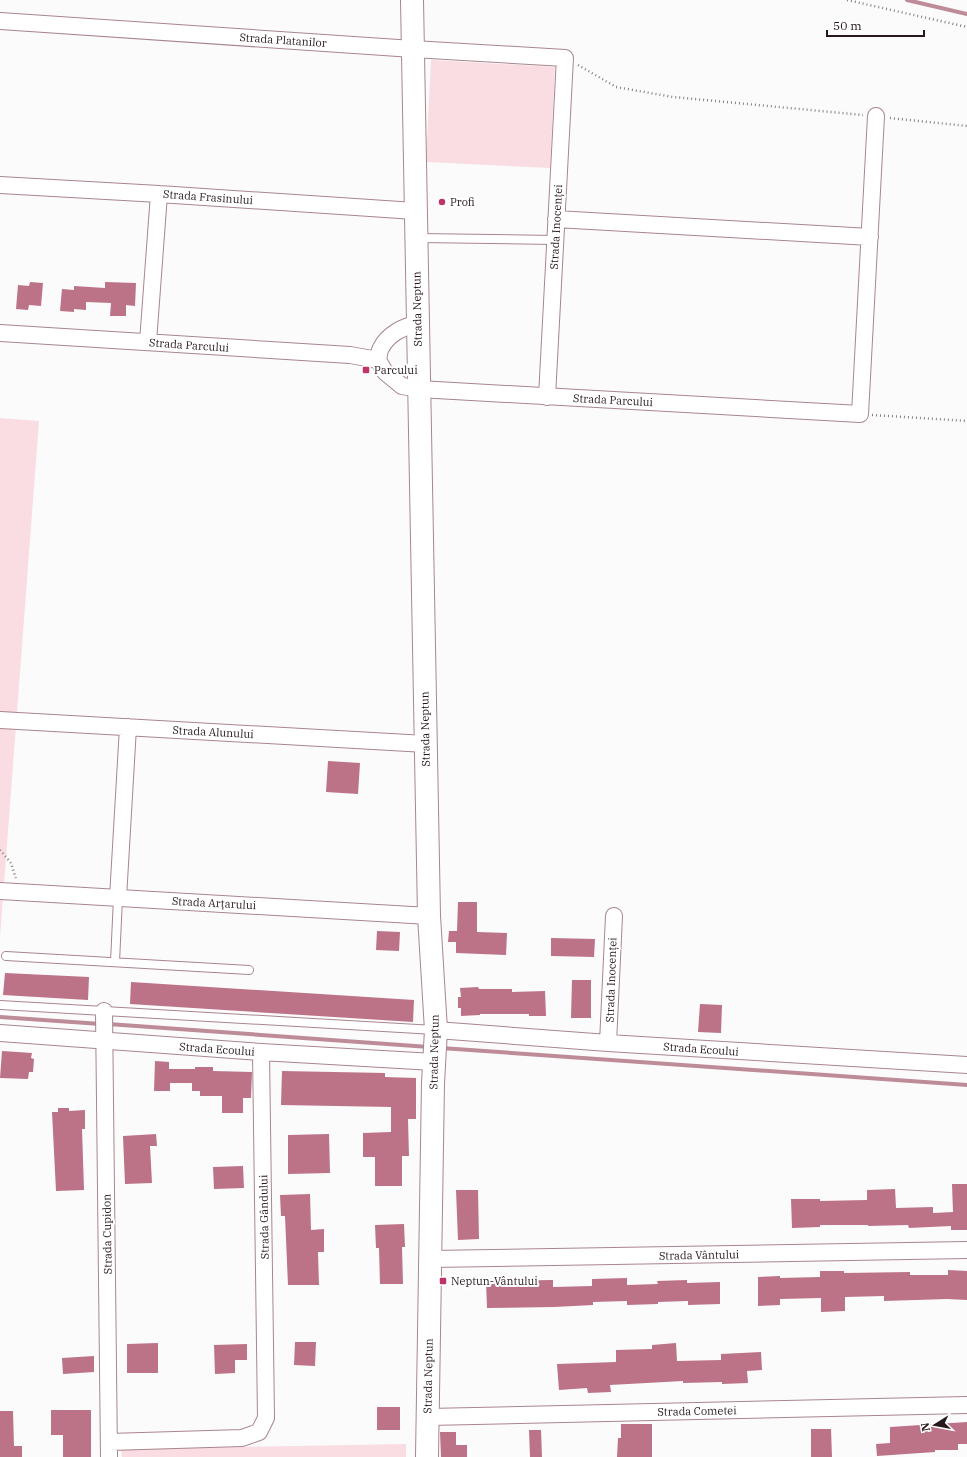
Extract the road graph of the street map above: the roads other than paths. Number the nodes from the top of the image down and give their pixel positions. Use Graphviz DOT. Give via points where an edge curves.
graph roads {
  1 [pos="412,0"];
  2 [pos="0,21"];
  3 [pos="413,49"];
  4 [pos="565,58"];
  5 [pos="876,116"];
  6 [pos="0,185"];
  7 [pos="160,194"];
  8 [pos="415,211"];
  9 [pos="556,219"];
  10 [pos="870,237"];
  11 [pos="416,238"];
  12 [pos="555,240"];
  13 [pos="418,324"];
  14 [pos="0,333"];
  15 [pos="148,342"];
  16 [pos="378,360"];
  17 [pos="419,389"];
  18 [pos="547,397"];
  19 [pos="0,720"];
  20 [pos="128,727"];
  21 [pos="426,744"];
  22 [pos="0,891"];
  23 [pos="118,898"];
  24 [pos="429,916"];
  25 [pos="614,916"];
  26 [pos="6,956"];
  27 [pos="115,962"];
  28 [pos="249,970"];
  29 [pos="0,1005"];
  30 [pos="104,1026"];
  31 [pos="0,1033"];
  32 [pos="608,1043"];
  33 [pos="435,1046"];
  34 [pos="261,1052"];
  35 [pos="967,1065"];
  36 [pos="967,1250"];
  37 [pos="430,1260"];
  38 [pos="967,1404"];
  39 [pos="428,1417"];
  40 [pos="109,1449"];
  41 [pos="427,1457"];
  1 -- 3 [label="street, Strada Neptun"];
  2 -- 3 [label="street, Strada Platanilor"];
  3 -- 4 [label="street, Strada Platanilor"];
  3 -- 8 [label="street, Strada Neptun"];
  4 -- 9 [label="street, Strada Inocenței"];
  5 -- 10 [label="street"];
  6 -- 7 [label="street, Strada Frasinului"];
  7 -- 8 [label="street, Strada Frasinului"];
  7 -- 15 [label="street"];
  8 -- 11 [label="street, Strada Neptun"];
  9 -- 10 [label="street"];
  9 -- 12 [label="street, Strada Inocenței"];
  10 -- 18 [label="street, Strada Parcului" via="860,414"];
  11 -- 12 [label="lane"];
  11 -- 13 [label="street, Strada Neptun"];
  12 -- 18 [label="street, Strada Inocenței"];
  13 -- 16 [label="street" via="407,326 392,335 380,348"];
  13 -- 17 [label="street, Strada Neptun"];
  14 -- 15 [label="street, Strada Parcului"];
  15 -- 16 [label="street, Strada Parcului" via="350,355"];
  16 -- 17 [label="street, Strada Parcului" via="385,372 402,386"];
  17 -- 18 [label="street, Strada Parcului"];
  17 -- 21 [label="street, Strada Neptun"];
  19 -- 20 [label="street, Strada Alunului"];
  20 -- 21 [label="street, Strada Alunului"];
  20 -- 23 [label="street"];
  21 -- 24 [label="street, Strada Neptun"];
  22 -- 23 [label="street, Strada Arțarului"];
  23 -- 24 [label="street, Strada Arțarului"];
  23 -- 27 [label="lane"];
  24 -- 33 [label="street, Strada Neptun"];
  25 -- 32 [label="street, Strada Inocenței"];
  26 -- 27 [label="lane"];
  27 -- 28 [label="lane"];
  29 -- 30 [label="lane"];
  30 -- 31 [label="street, Strada Ecoului"];
  30 -- 33 [label="lane"];
  30 -- 34 [label="street, Strada Ecoului"];
  30 -- 40 [label="street, Strada Cupidon"];
  32 -- 33 [label="street, Strada Ecoului"];
  32 -- 35 [label="street, Strada Ecoului"];
  33 -- 34 [label="street, Strada Ecoului"];
  33 -- 37 [label="street, Strada Neptun"];
  34 -- 40 [label="street, Strada Gândului" via="266,1418 260,1432 242,1438"];
  36 -- 37 [label="street, Strada Vântului"];
  37 -- 39 [label="street, Strada Neptun"];
  38 -- 39 [label="street, Strada Cometei"];
  39 -- 41 [label="street, Strada Neptun"];
}
